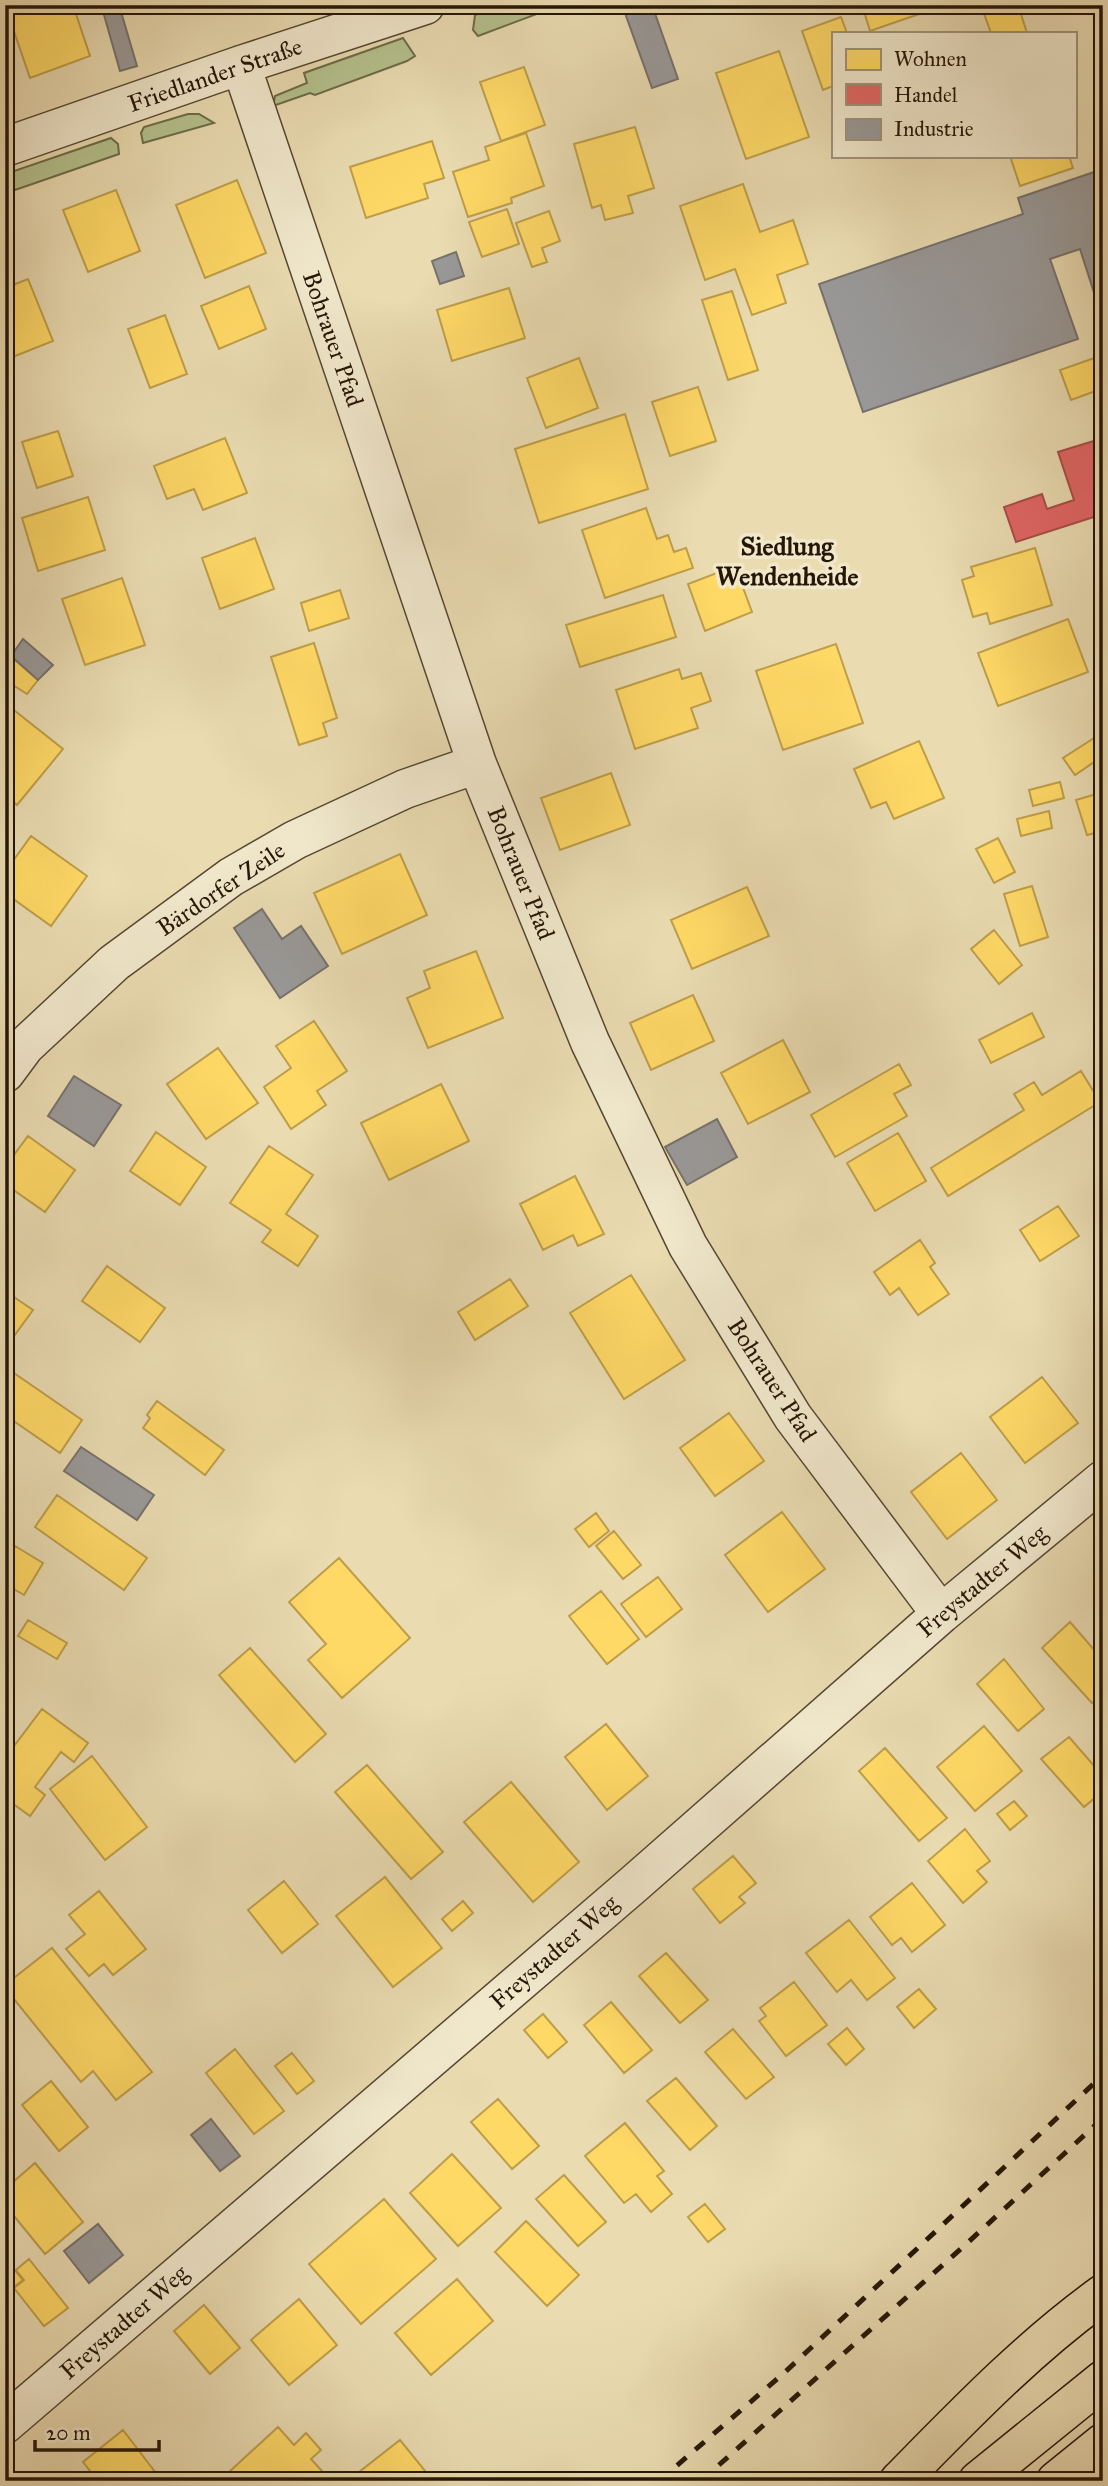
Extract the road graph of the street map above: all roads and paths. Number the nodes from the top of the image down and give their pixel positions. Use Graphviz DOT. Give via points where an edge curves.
graph roads {
  1 [pos="425,5"];
  2 [pos="241,65"];
  3 [pos="5,147"];
  4 [pos="477,764"];
  5 [pos="5,1073"];
  6 [pos="1103,1480"];
  7 [pos="941,1614"];
  8 [pos="1103,2294"];
  9 [pos="1103,2380"];
  10 [pos="5,2424"];
  11 [pos="1103,2443"];
  12 [pos="899,2481"];
  13 [pos="978,2481"];
  14 [pos="1056,2481"];
  1 -- 2 [label="street, Friedlander Straße"];
  2 -- 3 [label="street, Friedlander Straße"];
  2 -- 4 [label="street, Bohrauer Pfad"];
  4 -- 5 [label="street, Bärdorfer Zeile" via="405,789 295,840 231,877 114,962 24,1046"];
  4 -- 7 [label="street, Bohrauer Pfad" via="590,1042 688,1246 793,1417"];
  6 -- 7 [label="street, Freystadter Weg"];
  7 -- 10 [label="street, Freystadter Weg"];
  8 -- 12 [label="highway" via="1018,2362"];
  9 -- 13 [label="highway"];
  11 -- 14 [label="highway"];
}
